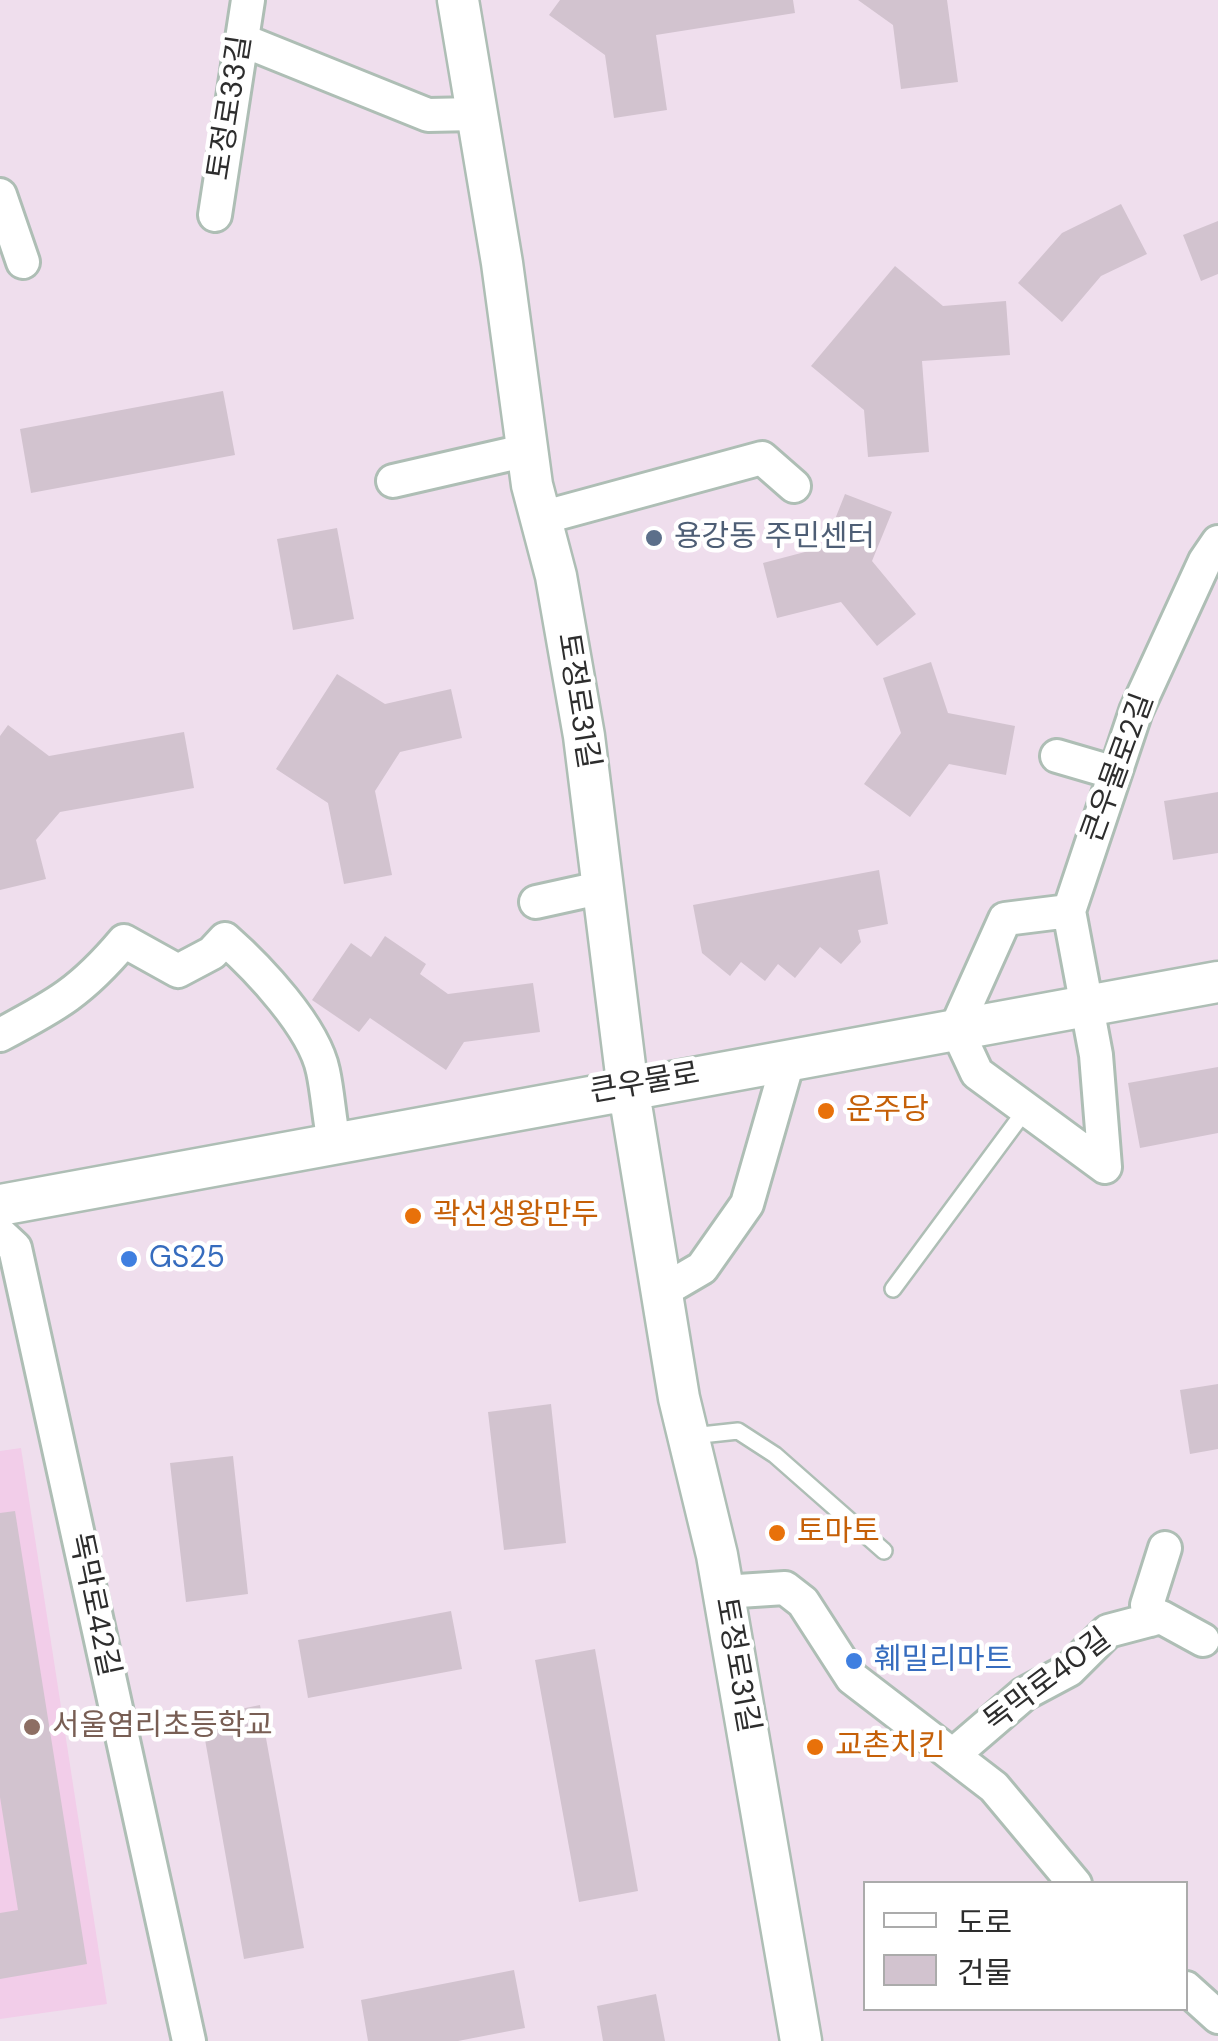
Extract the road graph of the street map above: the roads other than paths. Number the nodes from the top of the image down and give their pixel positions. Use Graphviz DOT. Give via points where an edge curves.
graph roads {
  1 [pos="248,0"];
  2 [pos="458,0"];
  3 [pos="242,40"];
  4 [pos="475,114"];
  5 [pos="0,195"];
  6 [pos="215,215"];
  7 [pos="22,262"];
  8 [pos="528,450"];
  9 [pos="393,482"];
  10 [pos="794,486"];
  11 [pos="542,518"];
  12 [pos="1218,542"];
  13 [pos="1058,756"];
  14 [pos="1116,773"];
  15 [pos="604,887"];
  16 [pos="536,902"];
  17 [pos="1069,911"];
  18 [pos="1218,982"];
  19 [pos="1089,1005"];
  20 [pos="956,1028"];
  21 [pos="0,1036"];
  22 [pos="789,1058"];
  23 [pos="628,1087"];
  24 [pos="1024,1112"];
  25 [pos="334,1142"];
  26 [pos="0,1205"];
  27 [pos="0,1234"];
  28 [pos="894,1289"];
  29 [pos="661,1292"];
  30 [pos="688,1436"];
  31 [pos="1165,1548"];
  32 [pos="884,1551"];
  33 [pos="724,1592"];
  34 [pos="1150,1620"];
  35 [pos="1204,1640"];
  36 [pos="953,1755"];
  37 [pos="1072,1881"];
  38 [pos="1188,1990"];
  39 [pos="1218,2017"];
  40 [pos="189,2041"];
  41 [pos="801,2041"];
  1 -- 3 [label="street, 토정로33길"];
  2 -- 4 [label="street, 토정로31길"];
  3 -- 4 [label="street" via="428,115"];
  3 -- 6 [label="street, 토정로33길"];
  4 -- 8 [label="street, 토정로31길"];
  5 -- 7 [label="street"];
  8 -- 9 [label="street"];
  8 -- 11 [label="street, 토정로31길"];
  10 -- 11 [label="street" via="762,458"];
  11 -- 15 [label="street, 토정로31길" via="581,718"];
  12 -- 14 [label="street, 큰우물로2길" via="1136,711"];
  13 -- 14 [label="street"];
  14 -- 17 [label="street, 큰우물로2길"];
  15 -- 16 [label="street"];
  15 -- 23 [label="street, 토정로31길"];
  17 -- 19 [label="street"];
  17 -- 20 [label="street" via="1005,919"];
  18 -- 19 [label="street, 큰우물로"];
  19 -- 20 [label="street, 큰우물로"];
  19 -- 24 [label="street" via="1105,1167"];
  20 -- 22 [label="street, 큰우물로"];
  20 -- 24 [label="street" via="977,1073"];
  21 -- 25 [label="street" via="67,1000 124,941 178,971 225,939 254,964 313,1044"];
  22 -- 23 [label="street, 큰우물로"];
  22 -- 29 [label="street" via="747,1204 702,1268"];
  23 -- 25 [label="street, 큰우물로"];
  23 -- 29 [label="street, 토정로31길"];
  24 -- 28 [label="lane"];
  25 -- 26 [label="street, 큰우물로"];
  27 -- 40 [label="street, 독막로42길" via="15,1248"];
  29 -- 30 [label="street, 토정로31길"];
  30 -- 32 [label="lane" via="738,1431 775,1454"];
  30 -- 33 [label="street, 토정로31길"];
  31 -- 34 [label="street" via="1147,1605"];
  33 -- 36 [label="street, 독막로40길" via="785,1588 803,1602 852,1678"];
  33 -- 41 [label="street, 토정로31길"];
  34 -- 35 [label="street, 독막로40길" via="1161,1617"];
  34 -- 36 [label="street, 독막로40길" via="1108,1632 1069,1670 1024,1694"];
  36 -- 37 [label="street, 독막로40길" via="994,1788"];
  38 -- 39 [label="street"];
}
